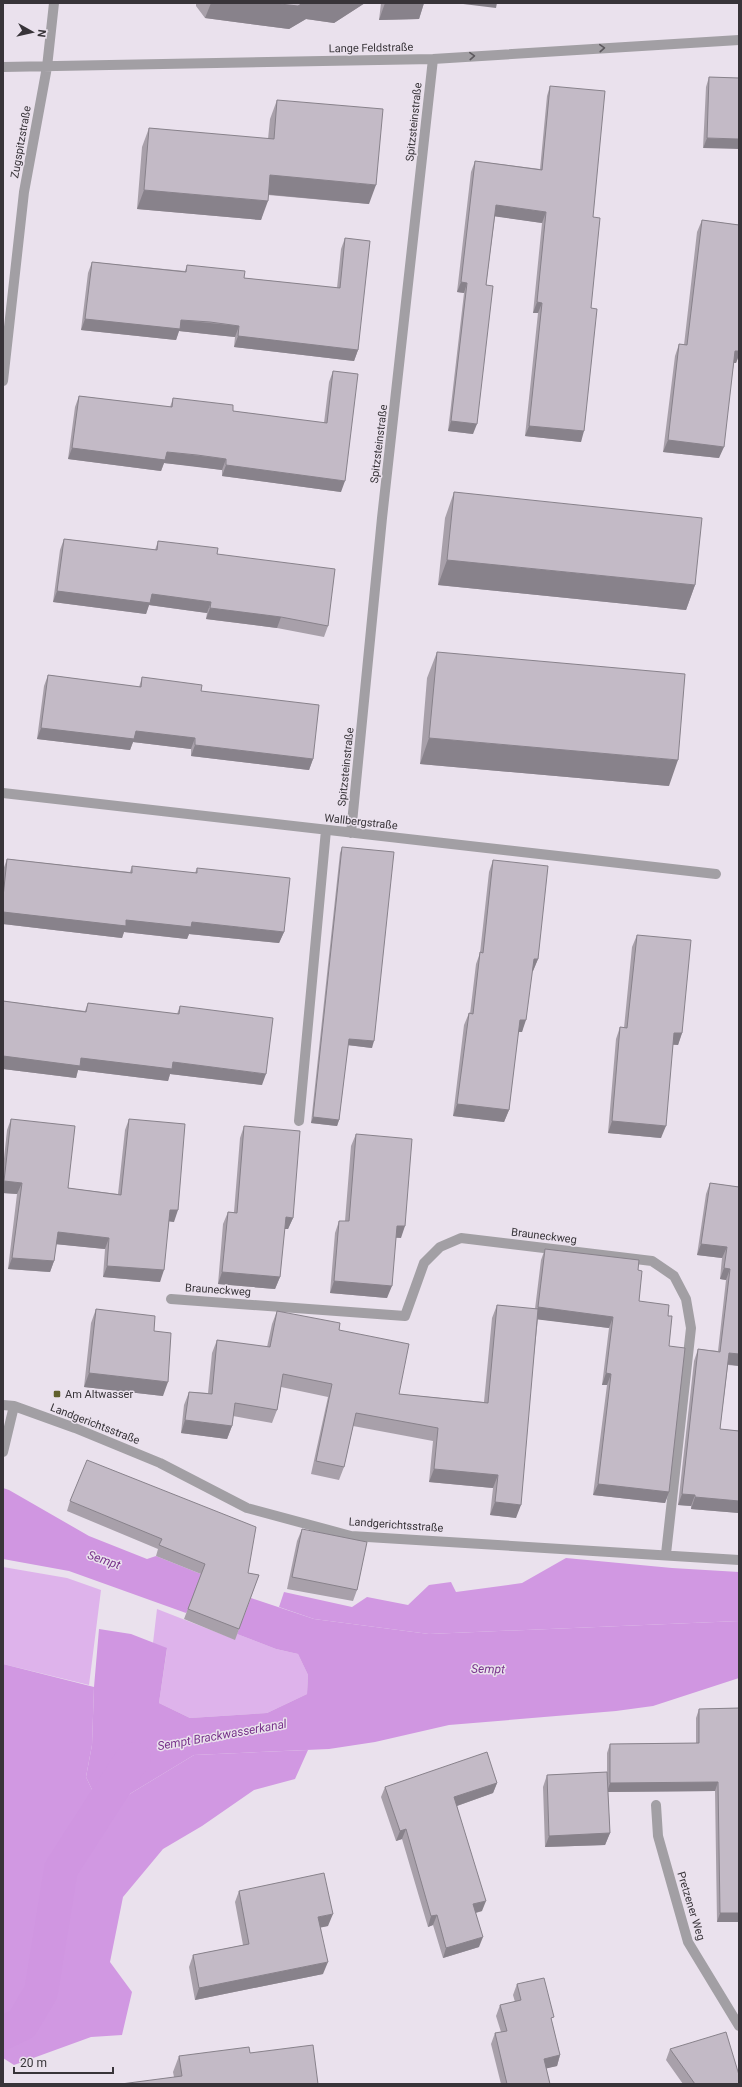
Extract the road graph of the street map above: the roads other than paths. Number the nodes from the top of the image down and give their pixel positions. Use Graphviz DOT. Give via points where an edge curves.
graph roads {
  1 [pos="54,3"];
  2 [pos="739,40"];
  3 [pos="433,58"];
  4 [pos="3,67"];
  5 [pos="47,67"];
  6 [pos="3,381"];
  7 [pos="3,793"];
  8 [pos="326,830"];
  9 [pos="351,833"];
  10 [pos="716,874"];
  11 [pos="299,1121"];
  12 [pos="171,1299"];
  13 [pos="3,1404"];
  14 [pos="14,1406"];
  15 [pos="3,1452"];
  16 [pos="666,1554"];
  17 [pos="739,1560"];
  18 [pos="656,1805"];
  19 [pos="739,2026"];
  1 -- 5 [label="street, Zugspitzstraße"];
  3 -- 2 [label="street, Lange Feldstraße, one-way"];
  3 -- 5 [label="street, Lange Feldstraße"];
  3 -- 9 [label="street, Spitzsteinstraße" via="382,518"];
  4 -- 5 [label="street, Lange Feldstraße"];
  5 -- 6 [label="street, Zugspitzstraße" via="24,192"];
  7 -- 8 [label="street, Wallbergstraße"];
  8 -- 9 [label="street, Wallbergstraße"];
  8 -- 11 [label="street"];
  9 -- 10 [label="street, Wallbergstraße"];
  12 -- 16 [label="street, Brauneckweg" via="405,1316 424,1263 440,1247 461,1238 652,1261 674,1276 686,1299 690,1328"];
  13 -- 14 [label="street, Landgerichtsstraße"];
  14 -- 15 [label="street"];
  14 -- 16 [label="street, Landgerichtsstraße" via="160,1463 248,1508 351,1536"];
  16 -- 17 [label="street, Landgerichtsstraße"];
  18 -- 19 [label="street, Pretzener Weg" via="658,1836 688,1942"];
}
